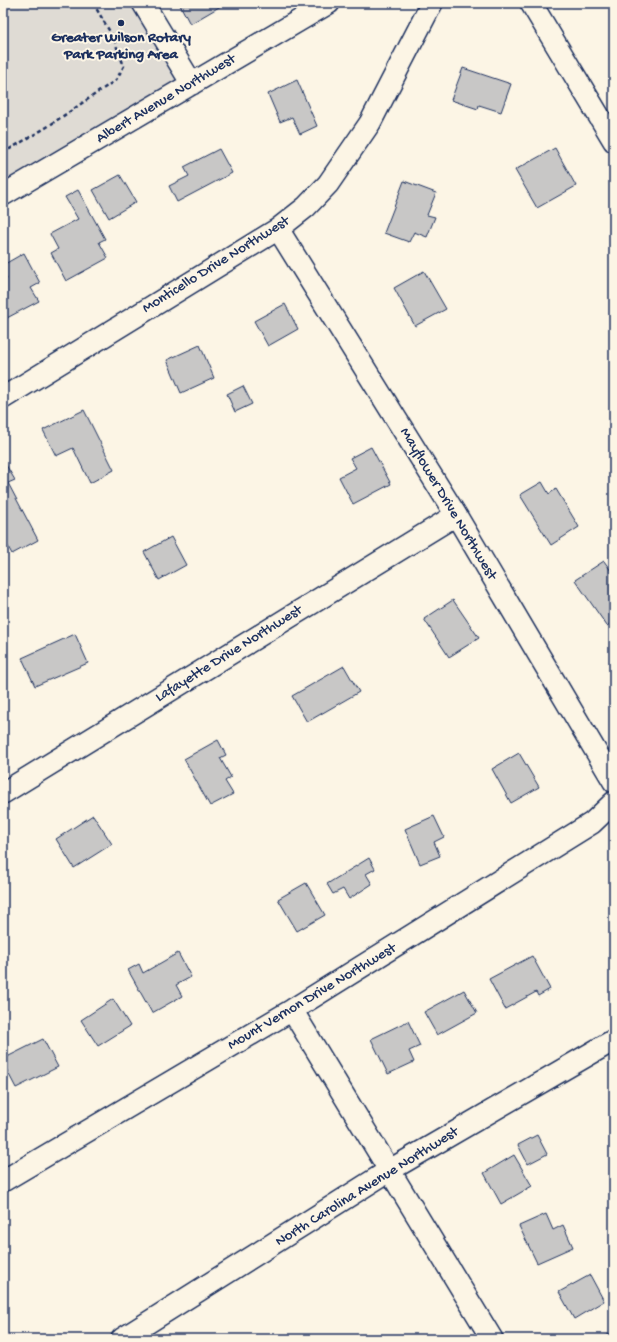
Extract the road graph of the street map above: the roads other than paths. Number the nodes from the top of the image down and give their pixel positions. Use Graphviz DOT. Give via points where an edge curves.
graph roads {
  1 [pos="143,3"];
  2 [pos="329,3"];
  3 [pos="432,3"];
  4 [pos="531,3"];
  5 [pos="192,84"];
  6 [pos="614,141"];
  7 [pos="3,195"];
  8 [pos="278,229"];
  9 [pos="3,398"];
  10 [pos="456,515"];
  11 [pos="614,782"];
  12 [pos="3,793"];
  13 [pos="614,802"];
  14 [pos="292,1010"];
  15 [pos="614,1040"];
  16 [pos="390,1170"];
  17 [pos="3,1181"];
  18 [pos="122,1339"];
  19 [pos="492,1339"];
  1 -- 5 [label="street"];
  2 -- 5 [label="street, Albert Avenue Northwest"];
  3 -- 8 [label="street, Monticello Drive Northwest" via="370,123 337,172 306,207"];
  4 -- 6 [label="street"];
  5 -- 7 [label="street, Albert Avenue Northwest"];
  8 -- 9 [label="street, Monticello Drive Northwest"];
  8 -- 10 [label="street, Mayflower Drive Northwest"];
  10 -- 11 [label="street, Mayflower Drive Northwest"];
  10 -- 12 [label="street, Lafayette Drive Northwest"];
  13 -- 14 [label="street, Mount Vernon Drive Northwest" via="592,823"];
  14 -- 16 [label="street"];
  14 -- 17 [label="street, Mount Vernon Drive Northwest"];
  15 -- 16 [label="street, North Carolina Avenue Northwest"];
  16 -- 18 [label="street, North Carolina Avenue Northwest"];
  16 -- 19 [label="street"];
}
